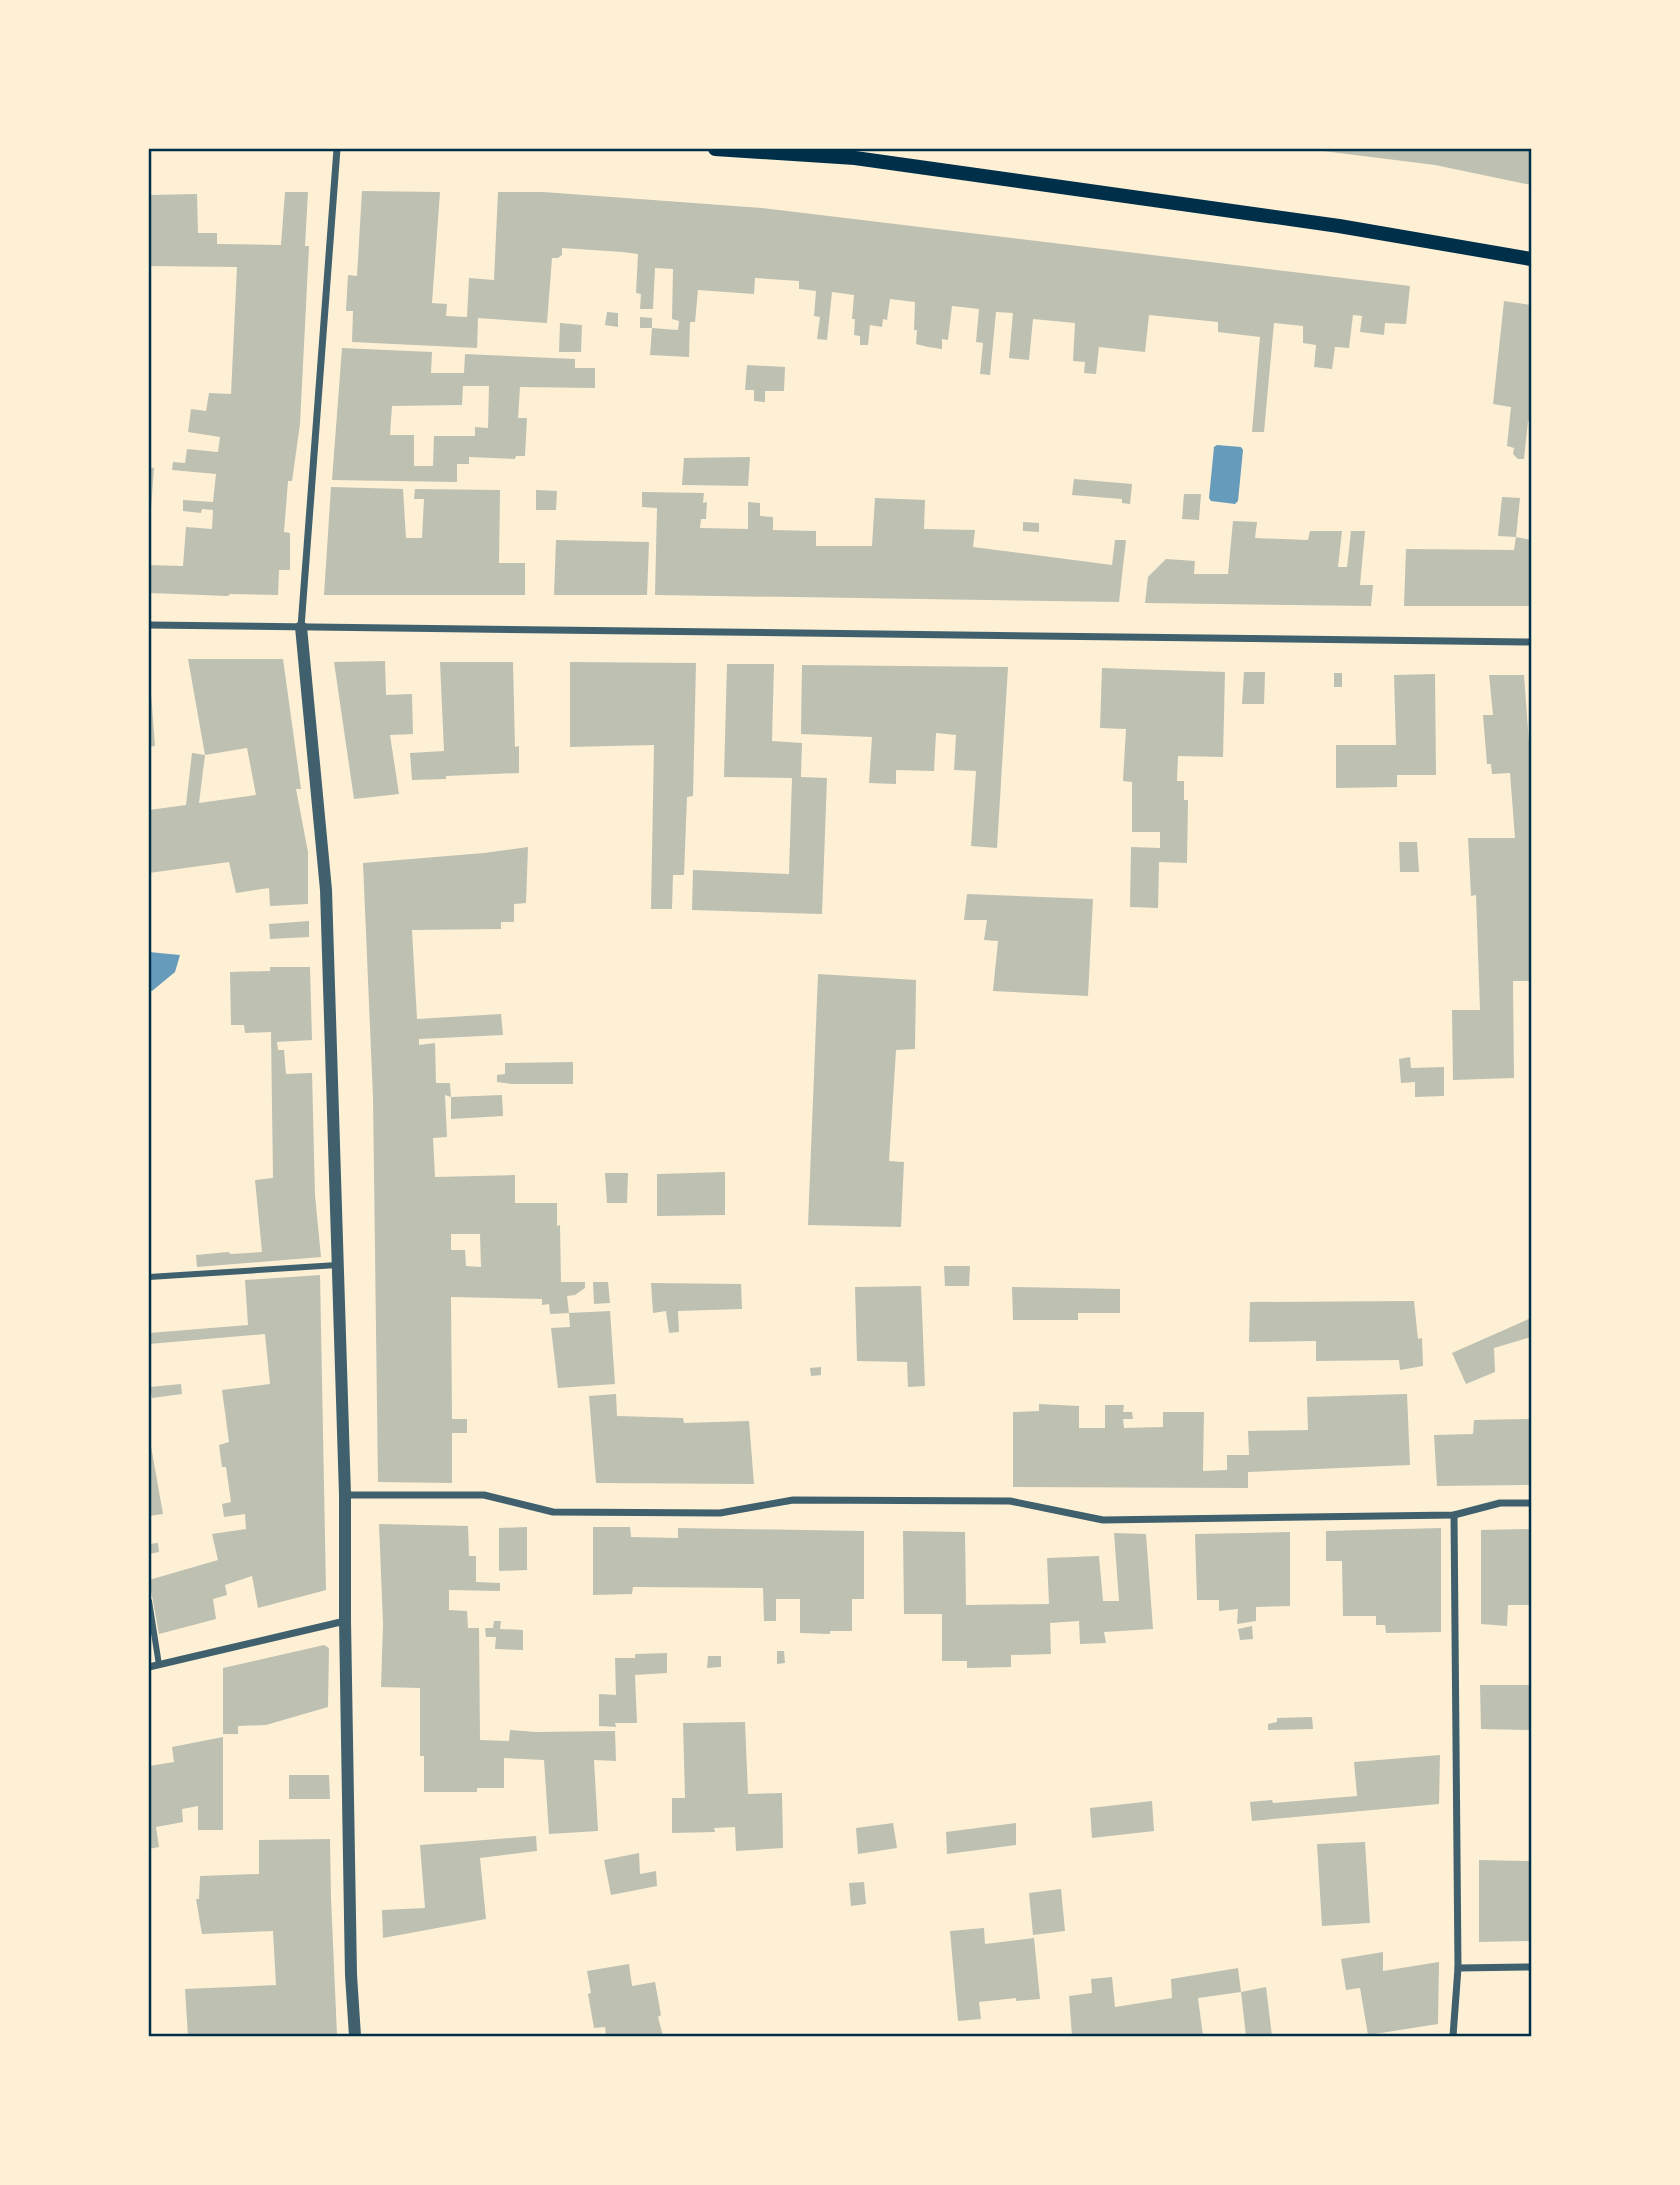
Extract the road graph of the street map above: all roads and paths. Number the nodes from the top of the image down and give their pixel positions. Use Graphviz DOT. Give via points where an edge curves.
graph roads {
  1 [pos="337,149"];
  2 [pos="715,149"];
  3 [pos="1531,259"];
  4 [pos="149,625"];
  5 [pos="301,627"];
  6 [pos="1531,642"];
  7 [pos="337,1265"];
  8 [pos="149,1277"];
  9 [pos="345,1495"];
  10 [pos="1531,1503"];
  11 [pos="1454,1515"];
  12 [pos="149,1601"];
  13 [pos="345,1621"];
  14 [pos="159,1665"];
  15 [pos="149,1667"];
  16 [pos="1531,1967"];
  17 [pos="1458,1968"];
  18 [pos="355,2036"];
  19 [pos="1453,2036"];
  1 -- 5 [label="street"];
  2 -- 3 [label="main road" via="867,159 1339,226"];
  4 -- 5 [label="street"];
  5 -- 6 [label="street"];
  5 -- 7 [label="street" via="327,890"];
  7 -- 8 [label="street"];
  7 -- 9 [label="street"];
  9 -- 11 [label="street" via="484,1495 553,1512 720,1513 793,1500 1010,1501 1103,1520"];
  9 -- 13 [label="street"];
  10 -- 11 [label="street" via="1500,1503"];
  11 -- 17 [label="street"];
  12 -- 14 [label="street"];
  13 -- 14 [label="street"];
  13 -- 18 [label="street"];
  14 -- 15 [label="street"];
  16 -- 17 [label="street"];
  17 -- 19 [label="street"];
}
